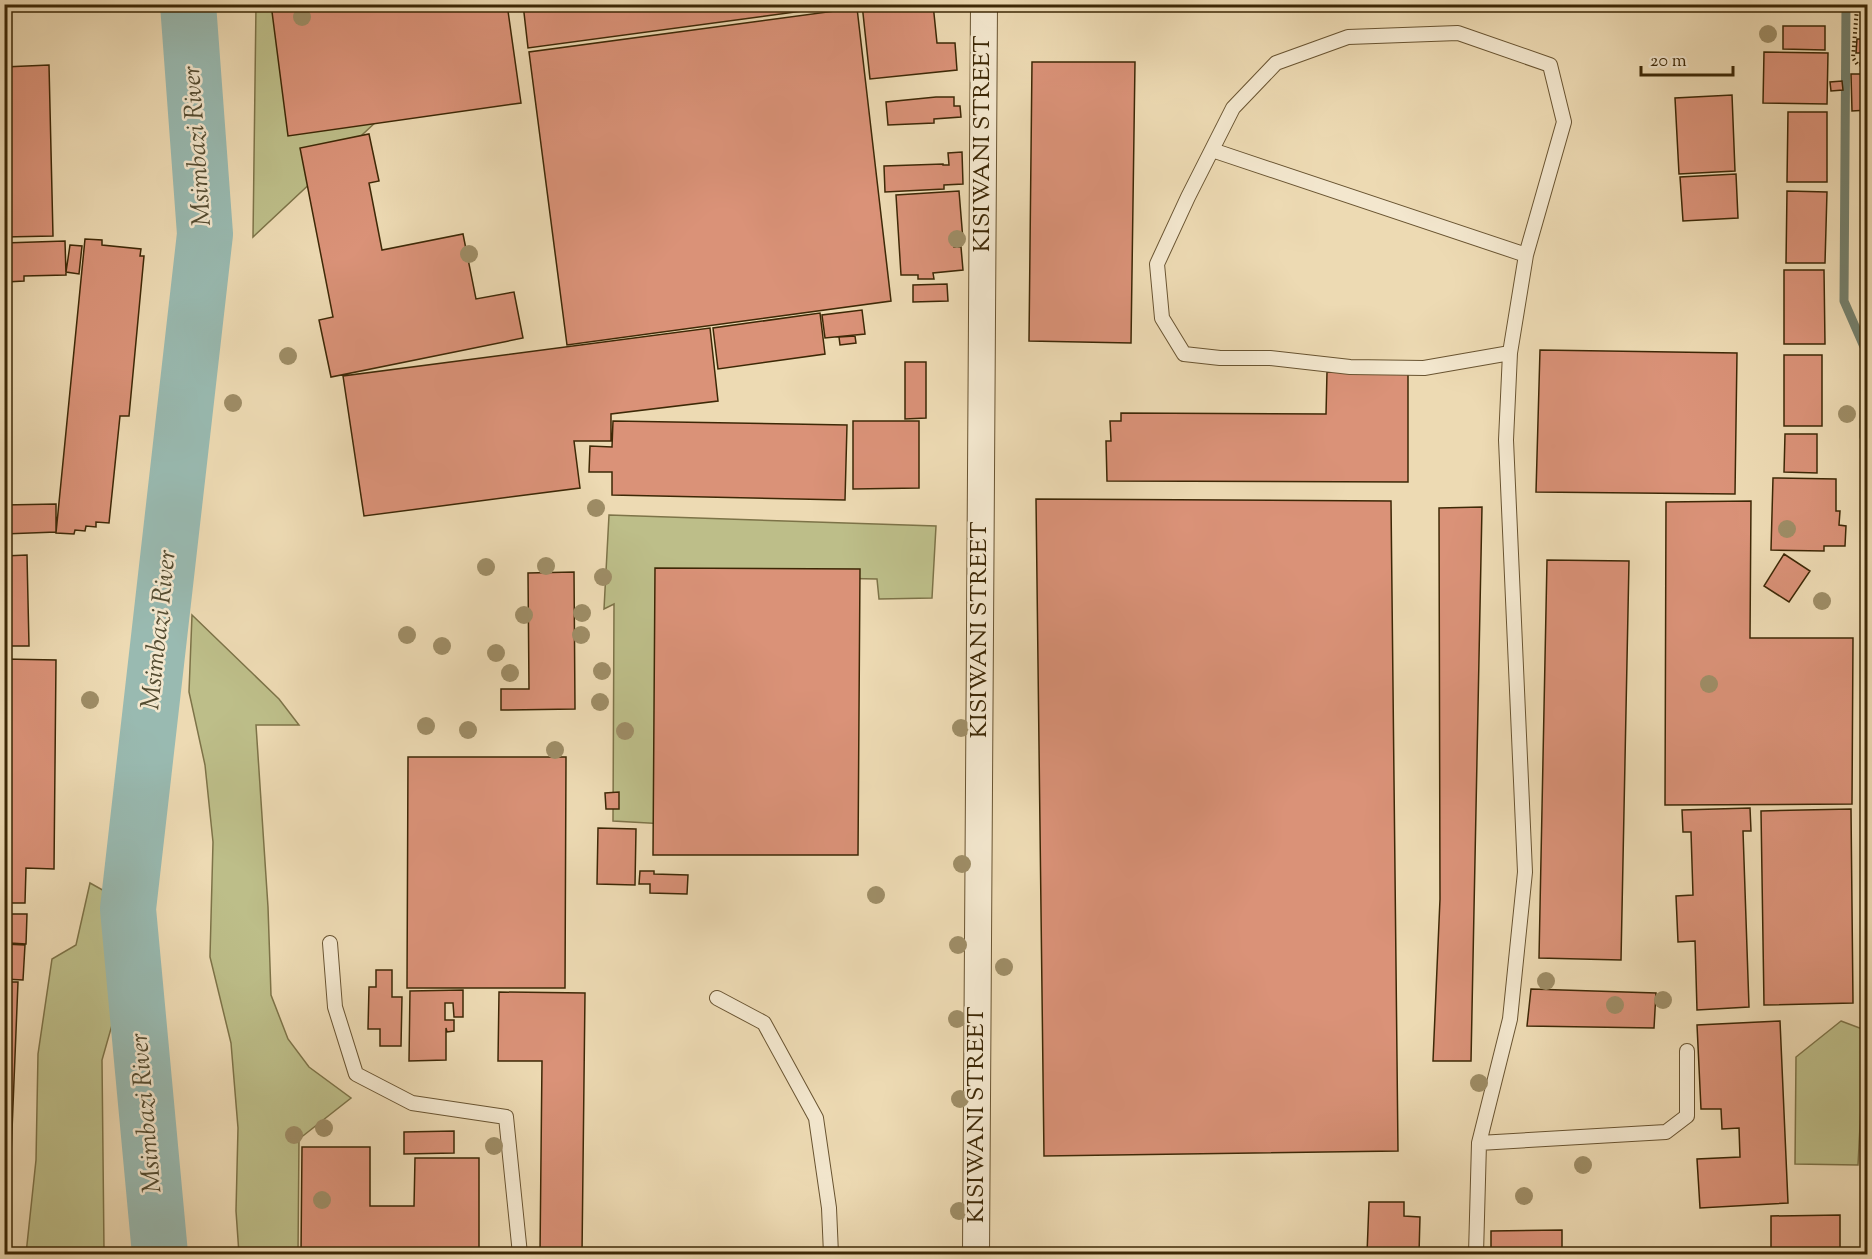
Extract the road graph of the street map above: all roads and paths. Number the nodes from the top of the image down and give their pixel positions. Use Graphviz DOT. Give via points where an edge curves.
graph roads {
  1 [pos="984,4"];
  2 [pos="1863,4"];
  3 [pos="1868,64"];
  4 [pos="1212,150"];
  5 [pos="1526,255"];
  6 [pos="1510,353"];
  7 [pos="330,943"];
  8 [pos="717,998"];
  9 [pos="1687,1051"];
  10 [pos="1479,1143"];
  11 [pos="520,1254"];
  12 [pos="831,1254"];
  13 [pos="976,1254"];
  14 [pos="1476,1254"];
  1 -- 13 [label="street, KISIWANI STREET"];
  2 -- 3 [label="path" via="1857,8 1853,58 1858,65"];
  4 -- 5 [label="lane"];
  4 -- 5 [label="lane" via="1233,108 1276,63 1348,37 1458,33 1550,65 1564,122"];
  4 -- 6 [label="lane" via="1157,264 1162,318 1184,354 1350,367 1424,368"];
  5 -- 6 [label="lane"];
  6 -- 10 [label="lane" via="1506,440 1525,872 1510,1019"];
  7 -- 11 [label="lane" via="335,1007 356,1074 412,1103 506,1117"];
  8 -- 12 [label="lane" via="764,1023 816,1118 829,1208"];
  9 -- 10 [label="lane" via="1687,1116 1666,1132"];
  10 -- 14 [label="lane"];
}
